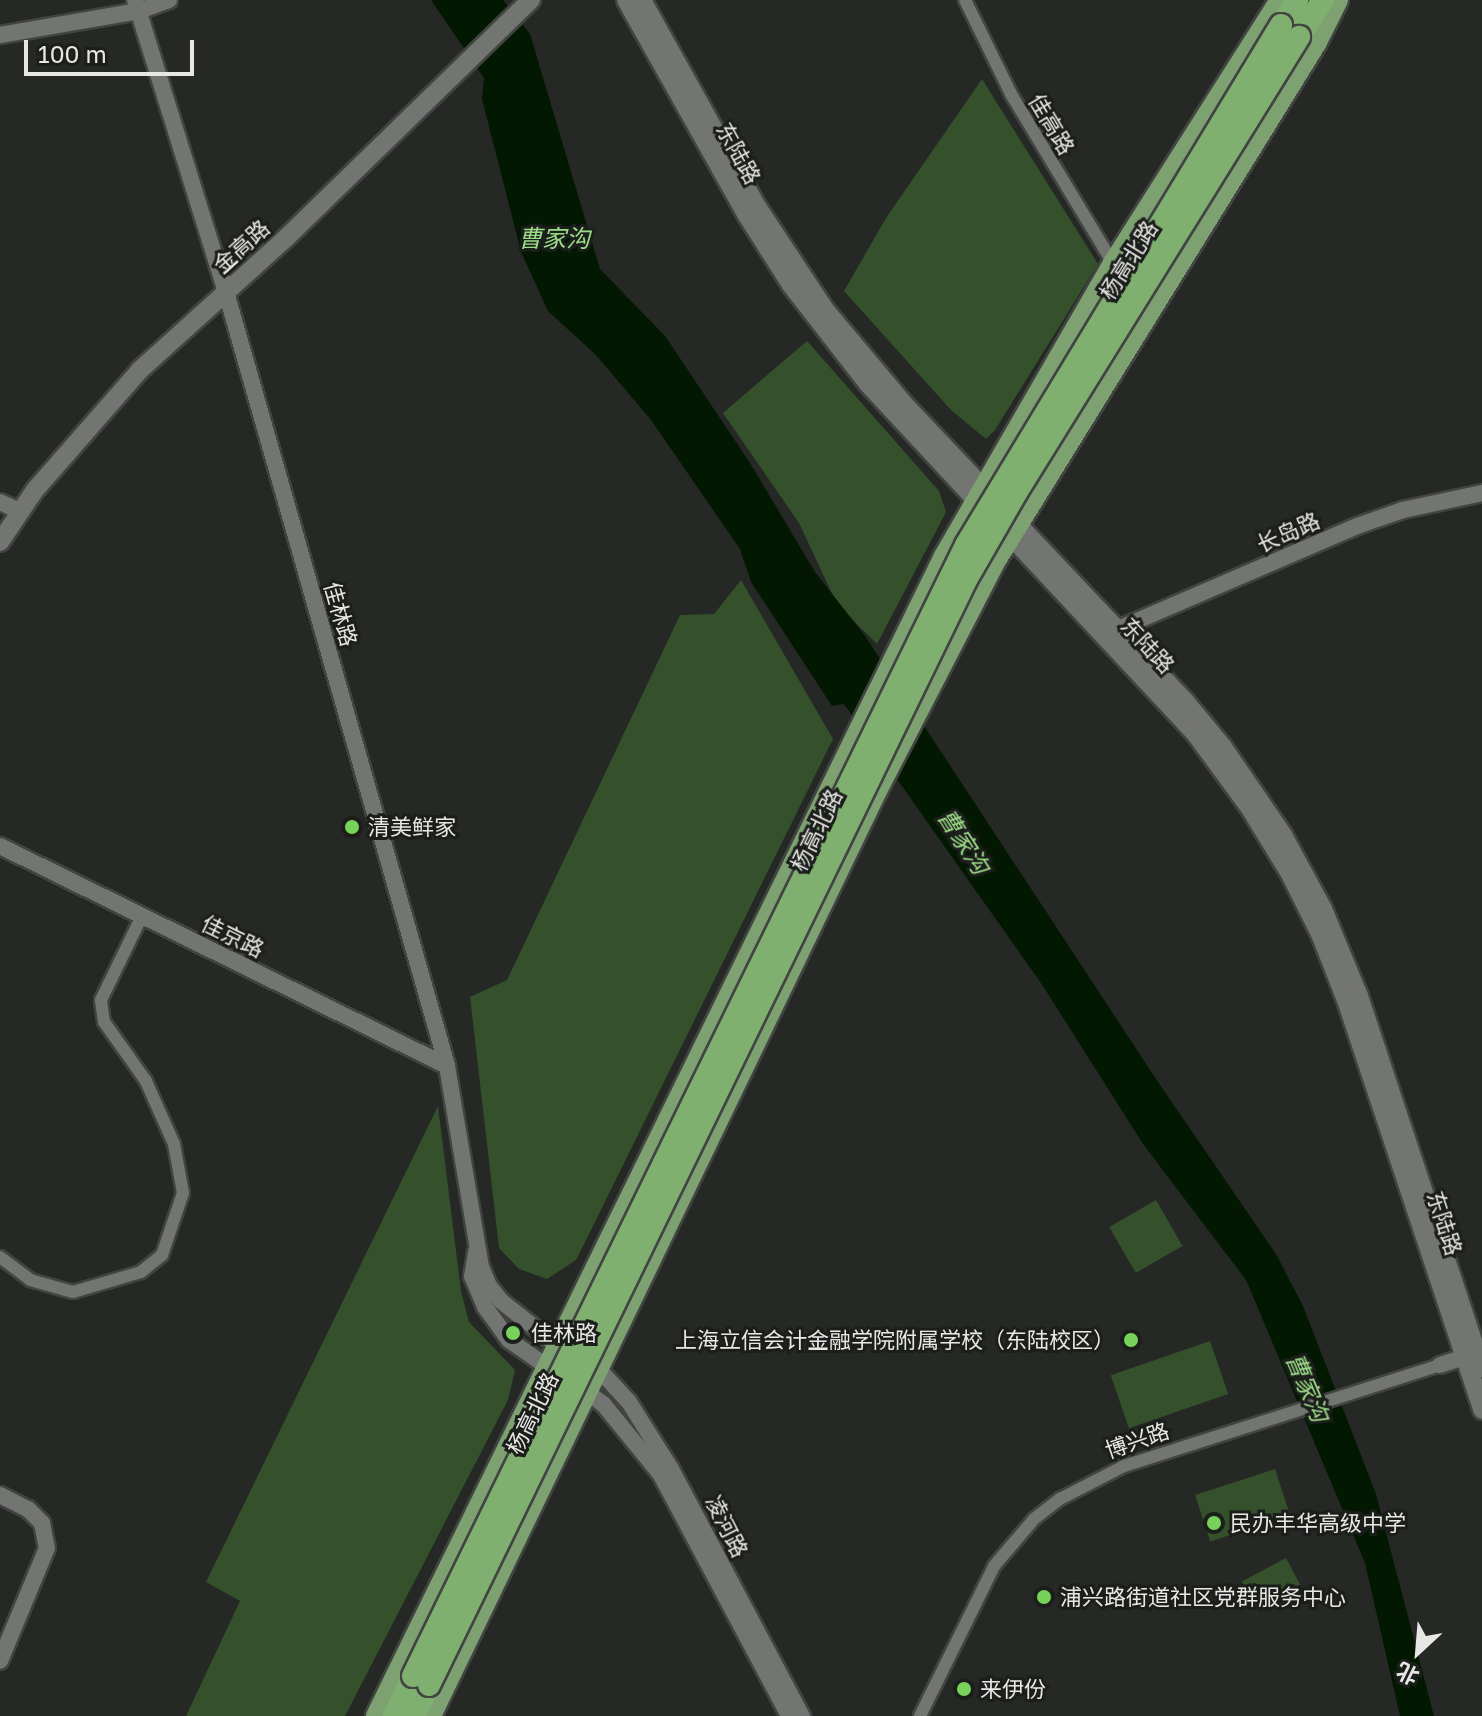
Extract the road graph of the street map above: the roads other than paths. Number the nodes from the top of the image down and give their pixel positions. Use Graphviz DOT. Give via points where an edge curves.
graph roads {
  1 [pos="169,0"];
  2 [pos="626,0"];
  3 [pos="642,0"];
  4 [pos="965,0"];
  5 [pos="1280,0"];
  6 [pos="1297,0"];
  7 [pos="1323,0"];
  8 [pos="1338,0"];
  9 [pos="529,2"];
  10 [pos="137,6"];
  11 [pos="1290,31"];
  12 [pos="0,35"];
  13 [pos="1113,263"];
  14 [pos="226,292"];
  15 [pos="979,493"];
  16 [pos="1482,493"];
  17 [pos="0,502"];
  18 [pos="19,511"];
  19 [pos="1014,530"];
  20 [pos="0,542"];
  21 [pos="1118,629"];
  22 [pos="0,837"];
  23 [pos="0,846"];
  24 [pos="142,916"];
  25 [pos="446,1060"];
  26 [pos="477,1246"];
  27 [pos="0,1257"];
  28 [pos="558,1343"];
  29 [pos="1476,1357"];
  30 [pos="1440,1365"];
  31 [pos="598,1366"];
  32 [pos="547,1368"];
  33 [pos="586,1390"];
  34 [pos="1482,1410"];
  35 [pos="0,1495"];
  36 [pos="0,1661"];
  37 [pos="421,1680"];
  38 [pos="376,1716"];
  39 [pos="394,1716"];
  40 [pos="414,1716"];
  41 [pos="431,1716"];
  42 [pos="789,1716"];
  43 [pos="802,1716"];
  44 [pos="920,1716"];
  1 -- 10 [label="street"];
  2 -- 15 [label="main road, 东陆路" via="791,285 868,384"];
  3 -- 15 [label="main road, 东陆路" via="758,208 810,289"];
  4 -- 13 [label="street, 佳高路" via="1011,94"];
  5 -- 13 [label="main road, 杨高北路"];
  6 -- 11 [label="highway, 杨高北路"];
  7 -- 11 [label="highway, 杨高北路"];
  8 -- 19 [label="main road, 杨高北路" via="1316,44"];
  9 -- 14 [label="main road, 金高路"];
  10 -- 12 [label="street"];
  10 -- 14 [label="street, 佳林路"];
  11 -- 37 [label="highway, 杨高北路, bridge" via="966,545"];
  13 -- 15 [label="main road, 杨高北路"];
  14 -- 18 [label="main road, 金高路" via="140,370"];
  14 -- 25 [label="street, 佳林路"];
  15 -- 19 [label="main road, 东陆路"];
  15 -- 28 [label="main road, 杨高北路"];
  16 -- 21 [label="street, 长岛路" via="1357,526"];
  17 -- 18 [label="street"];
  18 -- 20 [label="main road, 金高路"];
  19 -- 21 [label="main road, 东陆路"];
  19 -- 29 [label="main road, 东陆路" via="1194,732 1290,874 1346,1000"];
  19 -- 31 [label="main road, 杨高北路" via="919,706"];
  21 -- 29 [label="main road, 东陆路" via="1223,747 1276,824 1318,899 1359,996"];
  22 -- 25 [label="street, 佳京路"];
  23 -- 24 [label="street, 佳京路"];
  24 -- 25 [label="street, 佳京路"];
  24 -- 27 [label="street" via="101,1000 104,1022 146,1081 174,1144 183,1193 162,1255 141,1272 73,1292 30,1280"];
  25 -- 26 [label="street, 佳林路"];
  26 -- 28 [label="street, 佳林路" via="489,1286 501,1301"];
  26 -- 32 [label="street, 佳林路" via="472,1276 485,1307 509,1340"];
  28 -- 31 [label="street, 佳林路"];
  28 -- 32 [label="main road, 杨高北路"];
  29 -- 30 [label="street, 博兴路"];
  29 -- 34 [label="main road, 东陆路"];
  30 -- 44 [label="street, 博兴路" via="1110,1471 1071,1491 1034,1519 1003,1553"];
  31 -- 33 [label="main road, 杨高北路"];
  31 -- 43 [label="street, 凌河路" via="629,1402 671,1469"];
  32 -- 33 [label="street, 佳林路"];
  32 -- 38 [label="main road, 杨高北路"];
  33 -- 41 [label="main road, 杨高北路"];
  33 -- 42 [label="street, 凌河路" via="661,1475"];
  35 -- 36 [label="street" via="42,1523 47,1548"];
  37 -- 39 [label="highway, 杨高北路"];
  37 -- 40 [label="highway, 杨高北路"];
}
